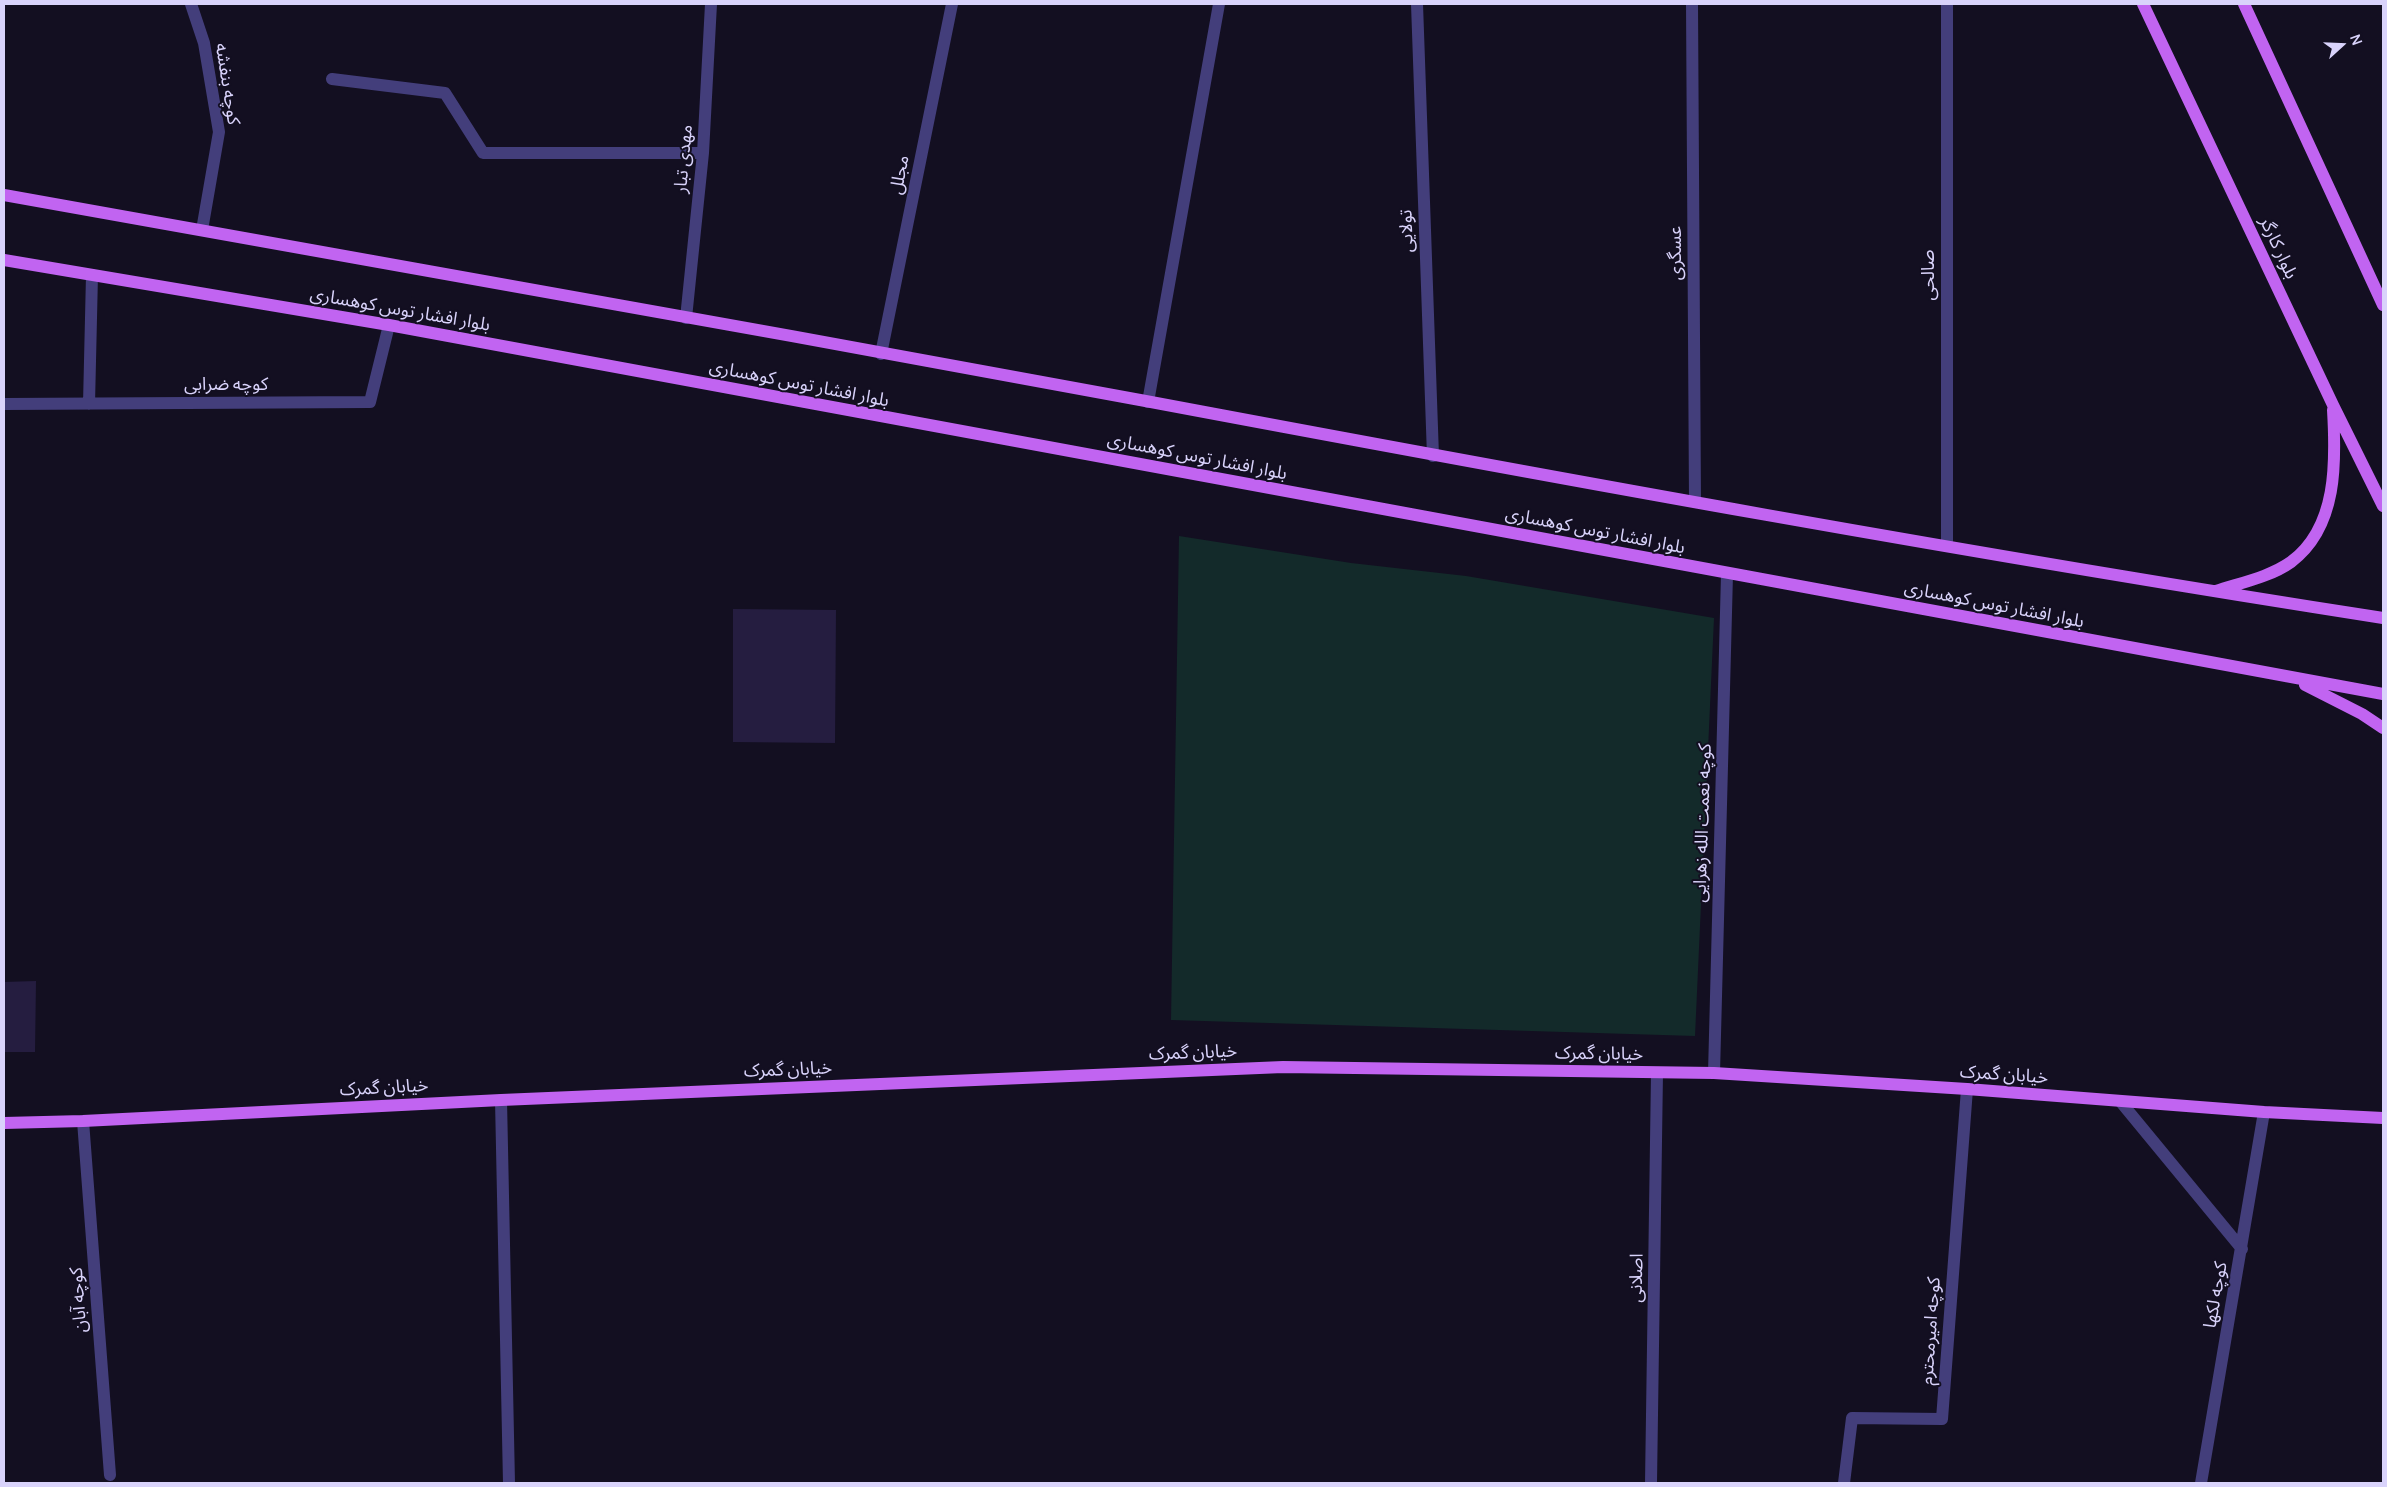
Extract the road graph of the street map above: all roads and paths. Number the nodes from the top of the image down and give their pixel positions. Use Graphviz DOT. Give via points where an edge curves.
graph roads {
  1 [pos="191,4"];
  2 [pos="711,4"];
  3 [pos="952,4"];
  4 [pos="1219,4"];
  5 [pos="1417,4"];
  6 [pos="1692,4"];
  7 [pos="1947,4"];
  8 [pos="2143,4"];
  9 [pos="2244,4"];
  10 [pos="332,79"];
  11 [pos="703,153"];
  12 [pos="4,195"];
  13 [pos="202,230"];
  14 [pos="4,260"];
  15 [pos="92,275"];
  16 [pos="2383,304"];
  17 [pos="686,318"];
  18 [pos="389,325"];
  19 [pos="881,354"];
  20 [pos="1148,402"];
  21 [pos="4,404"];
  22 [pos="89,404"];
  23 [pos="2333,405"];
  24 [pos="1433,456"];
  25 [pos="1695,502"];
  26 [pos="2383,506"];
  27 [pos="1947,546"];
  28 [pos="1727,574"];
  29 [pos="2213,592"];
  30 [pos="2383,618"];
  31 [pos="2294,679"];
  32 [pos="2383,694"];
  33 [pos="2383,728"];
  34 [pos="1657,1072"];
  35 [pos="1714,1073"];
  36 [pos="1967,1089"];
  37 [pos="501,1100"];
  38 [pos="2120,1101"];
  39 [pos="2264,1112"];
  40 [pos="2383,1118"];
  41 [pos="83,1122"];
  42 [pos="4,1124"];
  43 [pos="2242,1249"];
  44 [pos="110,1475"];
  45 [pos="509,1483"];
  46 [pos="1651,1483"];
  47 [pos="1844,1483"];
  48 [pos="2201,1483"];
  1 -- 13 [label="street, کوچه بنفشه" via="204,43 219,132"];
  2 -- 11 [label="street, مهدی تبار"];
  3 -- 19 [label="street, مجلل"];
  4 -- 20 [label="street"];
  5 -- 24 [label="street, تولایی"];
  6 -- 25 [label="street, عسگری"];
  7 -- 27 [label="street, صالحی"];
  8 -- 23 [label="main road, بلوار کارگر"];
  9 -- 16 [label="main road"];
  10 -- 11 [label="street" via="445,93 483,153"];
  11 -- 17 [label="street, مهدی تبار"];
  12 -- 13 [label="main road"];
  13 -- 17 [label="main road"];
  14 -- 15 [label="main road, بلوار افشار توس کوهساری"];
  15 -- 18 [label="main road, بلوار افشار توس کوهساری"];
  15 -- 22 [label="street"];
  17 -- 19 [label="main road"];
  18 -- 22 [label="street, کوچه ضرابی" via="370,402"];
  18 -- 28 [label="main road, بلوار افشار توس کوهساری"];
  19 -- 20 [label="main road"];
  20 -- 24 [label="main road"];
  21 -- 22 [label="street, کوچه ضرابی"];
  23 -- 26 [label="main road, بلوار کارگر"];
  23 -- 29 [label="main road" via="2335,458 2332,487 2325,514 2311,540 2291,562"];
  24 -- 25 [label="main road"];
  25 -- 27 [label="main road"];
  27 -- 29 [label="main road"];
  28 -- 31 [label="main road, بلوار افشار توس کوهساری"];
  28 -- 35 [label="street, کوچه نعمت الله زهرایی"];
  29 -- 30 [label="main road"];
  31 -- 32 [label="main road, بلوار افشار توس کوهساری"];
  31 -- 33 [label="main road"];
  34 -- 35 [label="main road, خیابان گمرک"];
  34 -- 37 [label="main road, خیابان گمرک" via="1283,1067"];
  34 -- 46 [label="street, اصلانی"];
  35 -- 36 [label="main road, خیابان گمرک"];
  36 -- 38 [label="main road, خیابان گمرک"];
  36 -- 47 [label="street, کوچه امیرمحترم" via="1942,1419 1852,1418"];
  37 -- 41 [label="main road, خیابان گمرک"];
  37 -- 45 [label="street"];
  38 -- 39 [label="main road, خیابان گمرک"];
  38 -- 43 [label="street"];
  39 -- 40 [label="main road, خیابان گمرک"];
  39 -- 43 [label="street, کوچه لکها"];
  41 -- 42 [label="main road, خیابان گمرک"];
  41 -- 44 [label="street, کوچه آبان"];
  43 -- 48 [label="street, کوچه لکها"];
}
